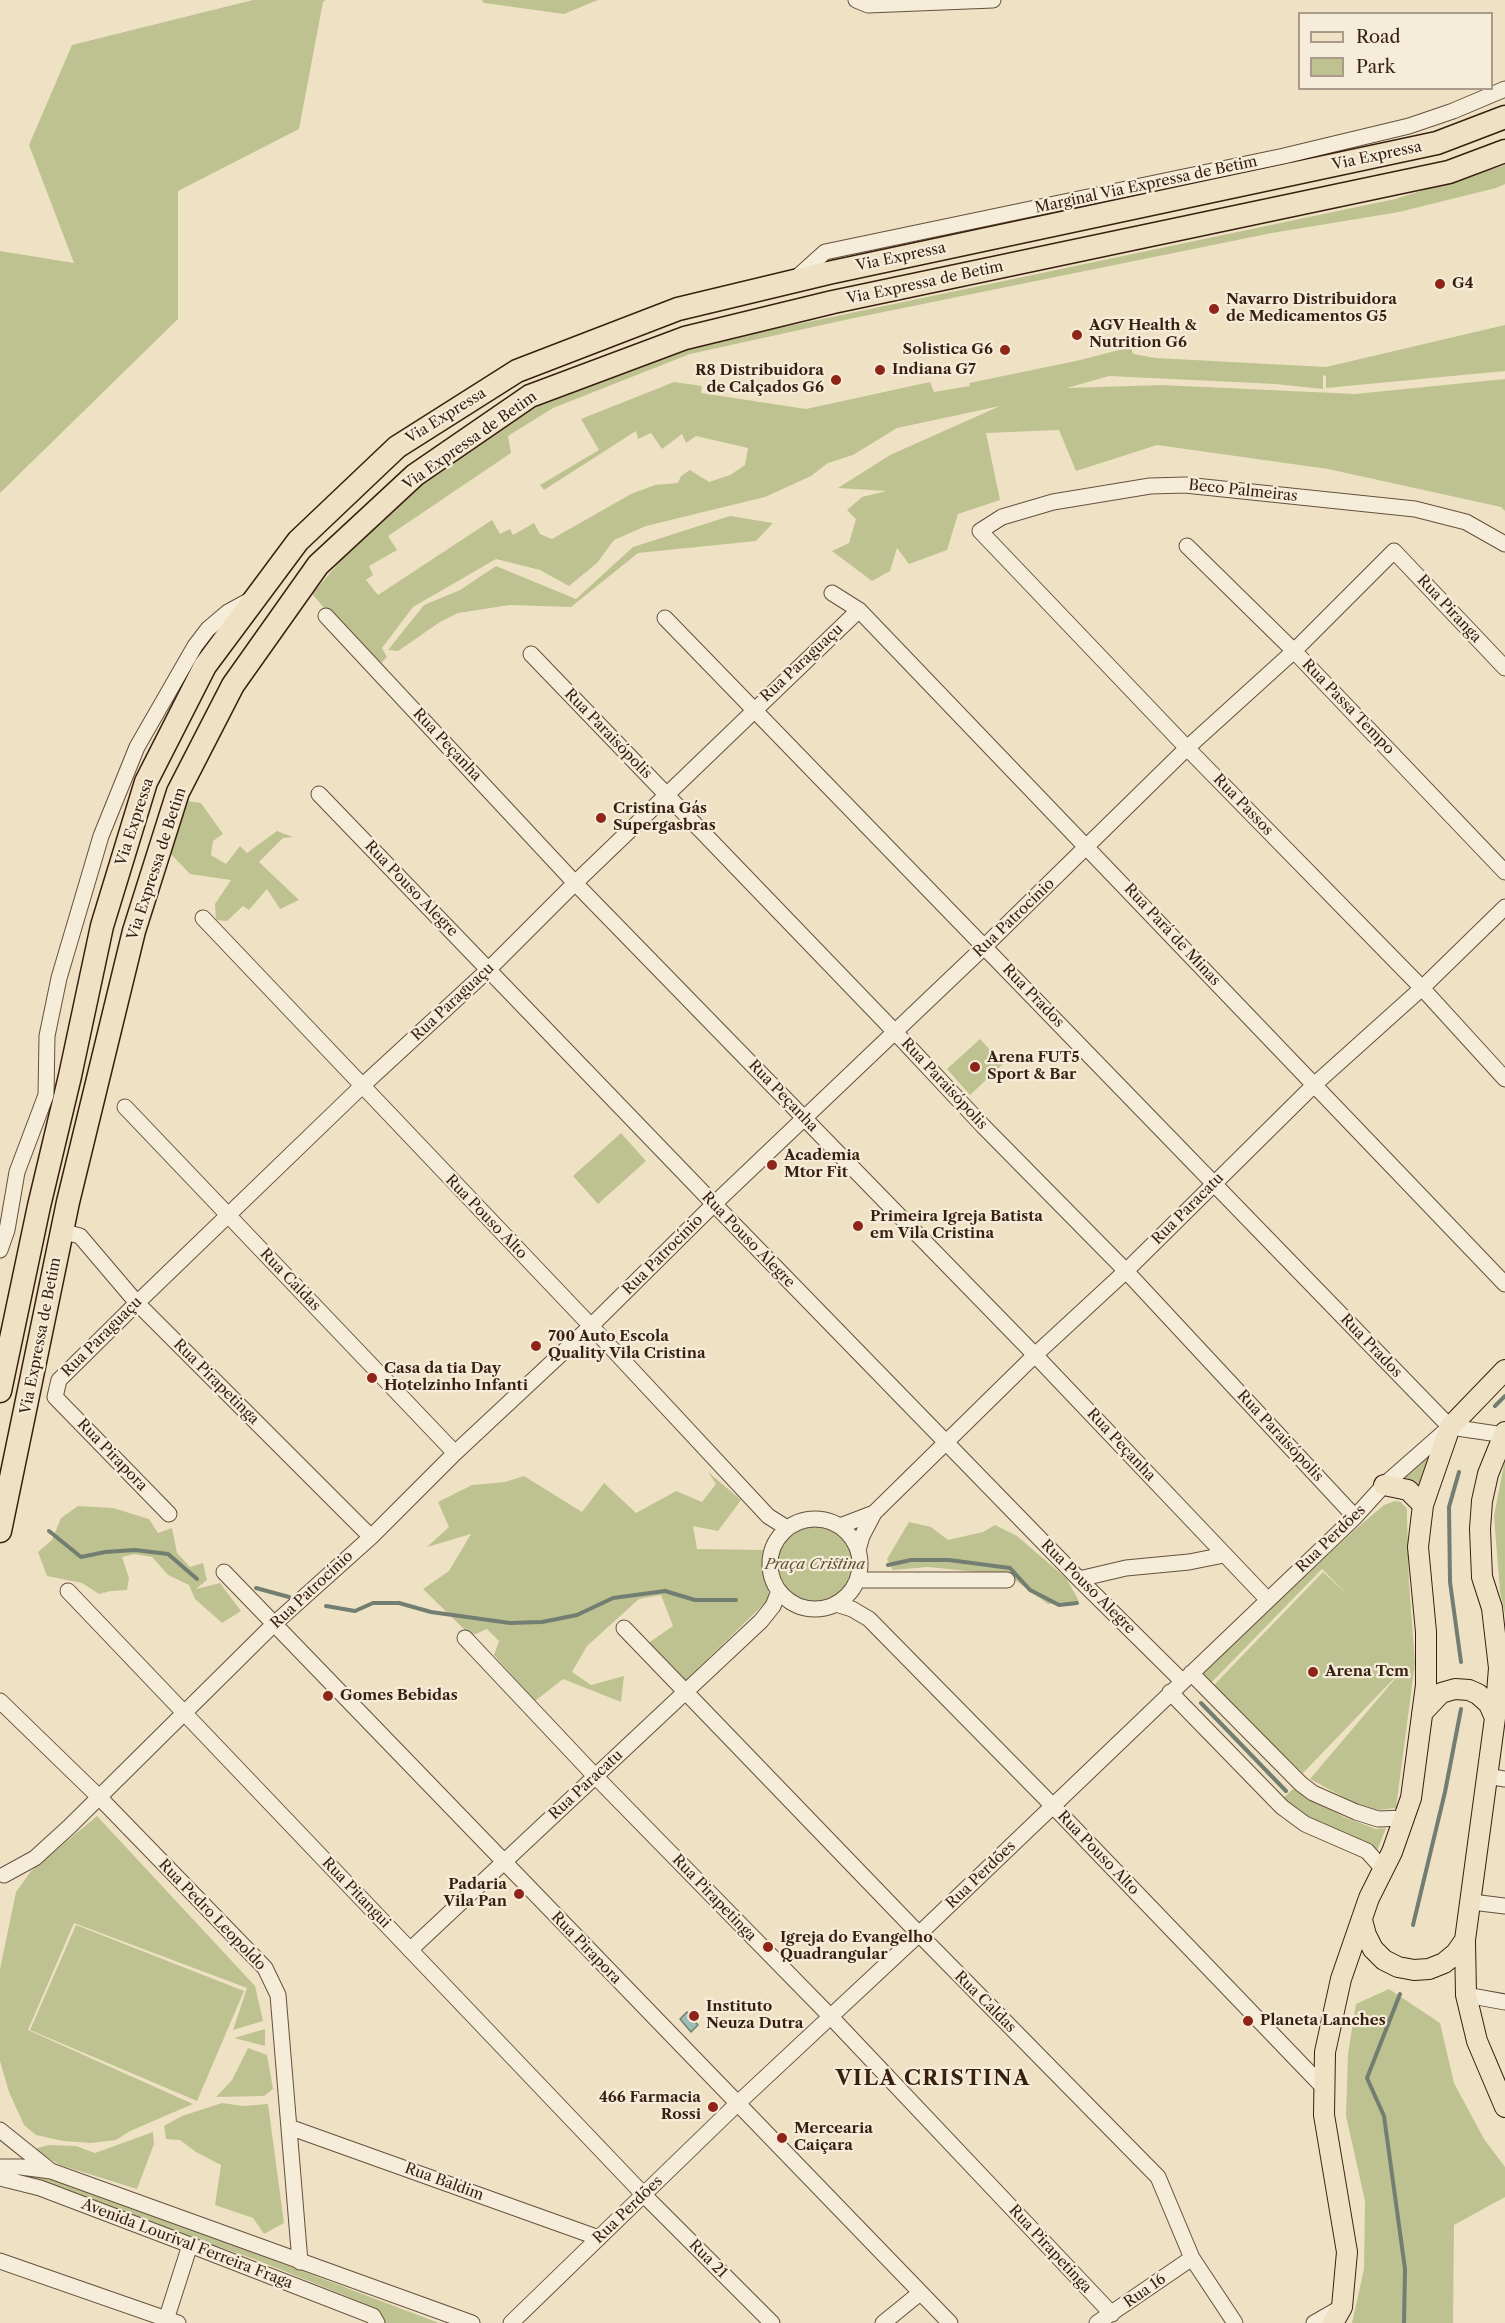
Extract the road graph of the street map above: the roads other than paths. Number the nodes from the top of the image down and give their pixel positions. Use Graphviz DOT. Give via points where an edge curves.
graph roads {
  1 [pos="856,0"];
  2 [pos="993,0"];
  3 [pos="918,2"];
  4 [pos="1505,89"];
  5 [pos="1505,117"];
  6 [pos="1505,151"];
  7 [pos="791,282"];
  8 [pos="980,531"];
  9 [pos="1505,544"];
  10 [pos="1187,546"];
  11 [pos="1394,550"];
  12 [pos="832,593"];
  13 [pos="256,597"];
  14 [pos="859,610"];
  15 [pos="326,616"];
  16 [pos="665,618"];
  17 [pos="1294,651"];
  18 [pos="531,654"];
  19 [pos="1505,668"];
  20 [pos="754,708"];
  21 [pos="1187,748"];
  22 [pos="320,794"];
  23 [pos="666,795"];
  24 [pos="1088,846"];
  25 [pos="1505,872"];
  26 [pos="575,883"];
  27 [pos="1505,907"];
  28 [pos="203,918"];
  29 [pos="984,947"];
  30 [pos="488,970"];
  31 [pos="1422,988"];
  32 [pos="895,1032"];
  33 [pos="46,1036"];
  34 [pos="1505,1079"];
  35 [pos="1314,1085"];
  36 [pos="362,1087"];
  37 [pos="64,1099"];
  38 [pos="125,1107"];
  39 [pos="806,1119"];
  40 [pos="1213,1184"];
  41 [pos="714,1204"];
  42 [pos="229,1216"];
  43 [pos="61,1231"];
  44 [pos="2,1244"];
  45 [pos="1126,1271"];
  46 [pos="1505,1284"];
  47 [pos="137,1303"];
  48 [pos="591,1326"];
  49 [pos="1035,1355"];
  50 [pos="1505,1370"];
  51 [pos="0,1390"];
  52 [pos="55,1397"];
  53 [pos="1450,1427"];
  54 [pos="1504,1434"];
  55 [pos="947,1444"];
  56 [pos="455,1453"];
  57 [pos="1384,1485"];
  58 [pos="1423,1505"];
  59 [pos="169,1514"];
  60 [pos="874,1514"];
  61 [pos="768,1516"];
  62 [pos="1355,1517"];
  63 [pos="840,1526"];
  64 [pos="787,1528"];
  65 [pos="0,1532"];
  66 [pos="370,1537"];
  67 [pos="776,1541"];
  68 [pos="858,1550"];
  69 [pos="1224,1555"];
  70 [pos="224,1572"];
  71 [pos="1079,1579"];
  72 [pos="1007,1580"];
  73 [pos="857,1582"];
  74 [pos="68,1591"];
  75 [pos="779,1592"];
  76 [pos="1268,1600"];
  77 [pos="794,1604"];
  78 [pos="836,1604"];
  79 [pos="868,1619"];
  80 [pos="761,1621"];
  81 [pos="274,1624"];
  82 [pos="624,1628"];
  83 [pos="465,1638"];
  84 [pos="1186,1677"];
  85 [pos="686,1692"];
  86 [pos="1170,1692"];
  87 [pos="0,1701"];
  88 [pos="1422,1713"];
  89 [pos="185,1714"];
  90 [pos="1495,1718"];
  91 [pos="595,1776"];
  92 [pos="1496,1777"];
  93 [pos="99,1797"];
  94 [pos="1053,1806"];
  95 [pos="1404,1818"];
  96 [pos="504,1863"];
  97 [pos="1383,1869"];
  98 [pos="4,1875"];
  99 [pos="1472,1902"];
  100 [pos="1505,1906"];
  101 [pos="1362,1920"];
  102 [pos="919,1935"];
  103 [pos="1465,1940"];
  104 [pos="410,1950"];
  105 [pos="1466,1995"];
  106 [pos="1505,2002"];
  107 [pos="831,2017"];
  108 [pos="1325,2089"];
  109 [pos="737,2104"];
  110 [pos="1505,2107"];
  111 [pos="289,2127"];
  112 [pos="0,2130"];
  113 [pos="0,2167"];
  114 [pos="51,2171"];
  115 [pos="0,2178"];
  116 [pos="644,2194"];
  117 [pos="599,2238"];
  118 [pos="190,2245"];
  119 [pos="1192,2258"];
  120 [pos="0,2261"];
  121 [pos="300,2262"];
  122 [pos="920,2293"];
  123 [pos="1112,2314"];
  124 [pos="1338,2315"];
  125 [pos="375,2319"];
  126 [pos="170,2322"];
  127 [pos="472,2323"];
  128 [pos="510,2323"];
  129 [pos="772,2323"];
  130 [pos="883,2323"];
  131 [pos="950,2323"];
  132 [pos="1097,2323"];
  133 [pos="1234,2323"];
  134 [pos="1314,2323"];
  1 -- 3 [label="street" via="868,5"];
  2 -- 3 [label="street"];
  4 -- 7 [label="street, Marginal Via Expressa de Betim" via="1409,126 1364,137 1243,166 825,252"];
  5 -- 7 [label="highway, Via Expressa" via="1437,142"];
  6 -- 43 [label="highway, Via Expressa de Betim" via="1449,172 833,302 685,338 530,396 415,475 318,565 233,685 178,792 134,931"];
  7 -- 13 [label="highway, Via Expressa" via="678,309 517,371 397,447 298,541"];
  8 -- 9 [label="street, Beco Palmeiras" via="1002,517 1053,502 1150,486 1185,485 1415,509 1466,522"];
  8 -- 21 [label="street, Rua Passos"];
  10 -- 17 [label="street, Rua Passa Tempo"];
  11 -- 17 [label="street, Rua Patrocínio"];
  11 -- 19 [label="street, Rua Piranga"];
  12 -- 14 [label="street, Rua Pará de Minas"];
  13 -- 33 [label="street" via="228,612 201,638 137,747 101,836"];
  13 -- 37 [label="highway, Via Expressa" via="205,666 146,782 102,926"];
  14 -- 20 [label="street, Rua Paraguaçu"];
  14 -- 24 [label="street, Rua Pará de Minas"];
  15 -- 26 [label="street, Rua Peçanha"];
  16 -- 20 [label="street, Rua Prados"];
  17 -- 21 [label="street, Rua Patrocínio"];
  17 -- 25 [label="street, Rua Passa Tempo"];
  18 -- 23 [label="street, Rua Paraisópolis"];
  20 -- 23 [label="street, Rua Paraguaçu"];
  20 -- 29 [label="street, Rua Prados"];
  21 -- 24 [label="street, Rua Patrocínio"];
  21 -- 31 [label="street, Rua Passos"];
  22 -- 30 [label="street, Rua Pouso Alegre"];
  23 -- 26 [label="street, Rua Paraguaçu"];
  23 -- 32 [label="street, Rua Paraisópolis"];
  24 -- 29 [label="street, Rua Patrocínio"];
  24 -- 35 [label="street, Rua Pará de Minas"];
  26 -- 30 [label="street, Rua Paraguaçu"];
  26 -- 39 [label="street, Rua Peçanha"];
  27 -- 31 [label="street, Rua Paracatu"];
  28 -- 36 [label="street, Rua Pouso Alto"];
  29 -- 32 [label="street, Rua Patrocínio"];
  29 -- 40 [label="street, Rua Prados"];
  30 -- 36 [label="street, Rua Paraguaçu"];
  30 -- 41 [label="street, Rua Pouso Alegre"];
  31 -- 34 [label="street, Rua Passos"];
  31 -- 35 [label="street, Rua Paracatu"];
  32 -- 39 [label="street, Rua Patrocínio"];
  32 -- 45 [label="street, Rua Paraisópolis"];
  33 -- 37 [label="street"];
  33 -- 44 [label="street" via="46,1095 17,1172"];
  35 -- 40 [label="street, Rua Paracatu"];
  35 -- 46 [label="street, Rua Pará de Minas"];
  36 -- 42 [label="street, Rua Paraguaçu"];
  36 -- 48 [label="street, Rua Pouso Alto"];
  37 -- 51 [label="highway, Via Expressa"];
  38 -- 42 [label="street, Rua Caldas"];
  39 -- 41 [label="street, Rua Patrocínio"];
  39 -- 49 [label="street, Rua Peçanha"];
  40 -- 45 [label="street, Rua Paracatu"];
  40 -- 53 [label="street, Rua Prados"];
  41 -- 48 [label="street, Rua Patrocínio"];
  41 -- 55 [label="street, Rua Pouso Alegre"];
  42 -- 47 [label="street, Rua Paraguaçu"];
  42 -- 56 [label="street, Rua Caldas"];
  43 -- 47 [label="street, Rua Pirapetinga" via="80,1236"];
  43 -- 65 [label="highway, Via Expressa de Betim"];
  45 -- 49 [label="street, Rua Paracatu"];
  45 -- 62 [label="street, Rua Paraisópolis"];
  47 -- 52 [label="street, Rua Paraguaçu" via="59,1380"];
  47 -- 66 [label="street, Rua Pirapetinga"];
  48 -- 56 [label="street, Rua Patrocínio"];
  48 -- 61 [label="street, Rua Pouso Alto"];
  49 -- 55 [label="street, Rua Paracatu"];
  49 -- 69 [label="street, Rua Peçanha"];
  50 -- 53 [label="main road"];
  52 -- 59 [label="street, Rua Pirapora"];
  53 -- 54 [label="street"];
  53 -- 57 [label="street, Rua Perdões"];
  53 -- 58 [label="main road"];
  54 -- 90 [label="main road" via="1488,1474 1480,1529 1482,1577 1492,1608 1499,1666"];
  55 -- 60 [label="street, Rua Paracatu"];
  55 -- 71 [label="street, Rua Pouso Alegre"];
  56 -- 66 [label="street, Rua Patrocínio"];
  57 -- 58 [label="main road" via="1408,1490"];
  57 -- 62 [label="street, Rua Perdões"];
  58 -- 88 [label="main road" via="1418,1547 1426,1632"];
  60 -- 63 [label="street, Rua Paracatu"];
  60 -- 68 [label="street, Rua Paracatu"];
  61 -- 64 [label="street, Rua Pouso Alto"];
  61 -- 67 [label="street, Rua Pouso Alto"];
  62 -- 76 [label="street, Rua Perdões"];
  63 -- 64 [label="street" via="807,1519"];
  63 -- 68 [label="street"];
  64 -- 67 [label="street"];
  66 -- 81 [label="street, Rua Patrocínio"];
  67 -- 75 [label="street" via="770,1565"];
  68 -- 73 [label="street"];
  69 -- 71 [label="street" via="1126,1568"];
  69 -- 76 [label="street, Rua Peçanha"];
  70 -- 81 [label="street, Rua Pirapora"];
  71 -- 84 [label="street, Rua Pouso Alegre"];
  72 -- 73 [label="street"];
  73 -- 78 [label="street" via="848,1596"];
  73 -- 79 [label="street, Rua Pouso Alto" via="858,1600"];
  74 -- 89 [label="street, Rua Pitangui"];
  75 -- 77 [label="street"];
  75 -- 80 [label="street, Rua Paracatu"];
  76 -- 84 [label="street, Rua Perdões"];
  77 -- 78 [label="street" via="815,1609"];
  77 -- 80 [label="street, Rua Paracatu"];
  78 -- 79 [label="street, Rua Pouso Alto"];
  79 -- 94 [label="street, Rua Pouso Alto"];
  80 -- 85 [label="street, Rua Paracatu"];
  81 -- 89 [label="street, Rua Patrocínio"];
  81 -- 96 [label="street, Rua Pirapora"];
  82 -- 85 [label="street, Rua Caldas"];
  83 -- 91 [label="street, Rua Pirapetinga"];
  84 -- 86 [label="street, Rua Perdões"];
  84 -- 95 [label="street, Rua Pouso Alegre" via="1313,1793 1378,1819"];
  85 -- 91 [label="street, Rua Paracatu"];
  85 -- 102 [label="street, Rua Caldas"];
  86 -- 94 [label="street, Rua Perdões"];
  86 -- 97 [label="street" via="1281,1807 1305,1824 1367,1851"];
  87 -- 93 [label="street, Rua Pedro Leopoldo"];
  88 -- 90 [label="main road" via="1441,1693 1455,1689 1478,1694 1489,1704"];
  88 -- 95 [label="main road" via="1411,1798"];
  89 -- 93 [label="street, Rua Patrocínio"];
  89 -- 104 [label="street, Rua Pitangui"];
  90 -- 92 [label="main road"];
  91 -- 96 [label="street, Rua Paracatu"];
  91 -- 107 [label="street, Rua Pirapetinga"];
  92 -- 99 [label="main road"];
  93 -- 98 [label="street, Rua Patrocínio" via="34,1858"];
  93 -- 111 [label="street, Rua Pedro Leopoldo" via="265,1968 278,1995"];
  94 -- 102 [label="street, Rua Perdões"];
  94 -- 108 [label="street, Rua Pouso Alto"];
  95 -- 97 [label="main road"];
  96 -- 104 [label="street, Rua Paracatu"];
  96 -- 109 [label="street, Rua Pirapora"];
  97 -- 101 [label="main road"];
  99 -- 100 [label="street"];
  99 -- 103 [label="main road"];
  101 -- 103 [label="main road" via="1373,1949 1398,1967 1429,1969 1444,1963"];
  101 -- 108 [label="main road" via="1341,1979 1325,2052"];
  102 -- 107 [label="street, Rua Perdões"];
  102 -- 119 [label="street, Rua Caldas" via="1158,2177"];
  103 -- 105 [label="main road"];
  104 -- 116 [label="street, Rua Pitangui"];
  105 -- 106 [label="street"];
  105 -- 110 [label="main road" via="1477,2041"];
  107 -- 109 [label="street, Rua Perdões"];
  107 -- 123 [label="street, Rua Pirapetinga"];
  108 -- 124 [label="main road" via="1324,2115 1347,2252"];
  109 -- 116 [label="street, Rua Perdões"];
  109 -- 122 [label="street, Rua Pirapora"];
  111 -- 117 [label="street, Rua Baldim"];
  111 -- 121 [label="street, Rua Pedro Leopoldo"];
  112 -- 114 [label="street, Avenida Lourival Ferreira Fraga"];
  113 -- 114 [label="street, Avenida Lourival Ferreira Fraga"];
  114 -- 121 [label="street, Avenida Lourival Ferreira Fraga"];
  115 -- 118 [label="street, Avenida Lourival Ferreira Fraga" via="40,2188"];
  116 -- 117 [label="street, Rua Perdões"];
  116 -- 129 [label="street, Rua 21"];
  117 -- 128 [label="street, Rua Perdões"];
  118 -- 125 [label="street, Avenida Lourival Ferreira Fraga"];
  118 -- 126 [label="street"];
  119 -- 123 [label="street, Rua 16"];
  119 -- 133 [label="street, Rua Caldas"];
  120 -- 126 [label="street"];
  121 -- 127 [label="street, Avenida Lourival Ferreira Fraga"];
  122 -- 130 [label="street"];
  122 -- 131 [label="street, Rua Pirapora"];
  123 -- 132 [label="street, Rua 16"];
  124 -- 134 [label="street"];
}
